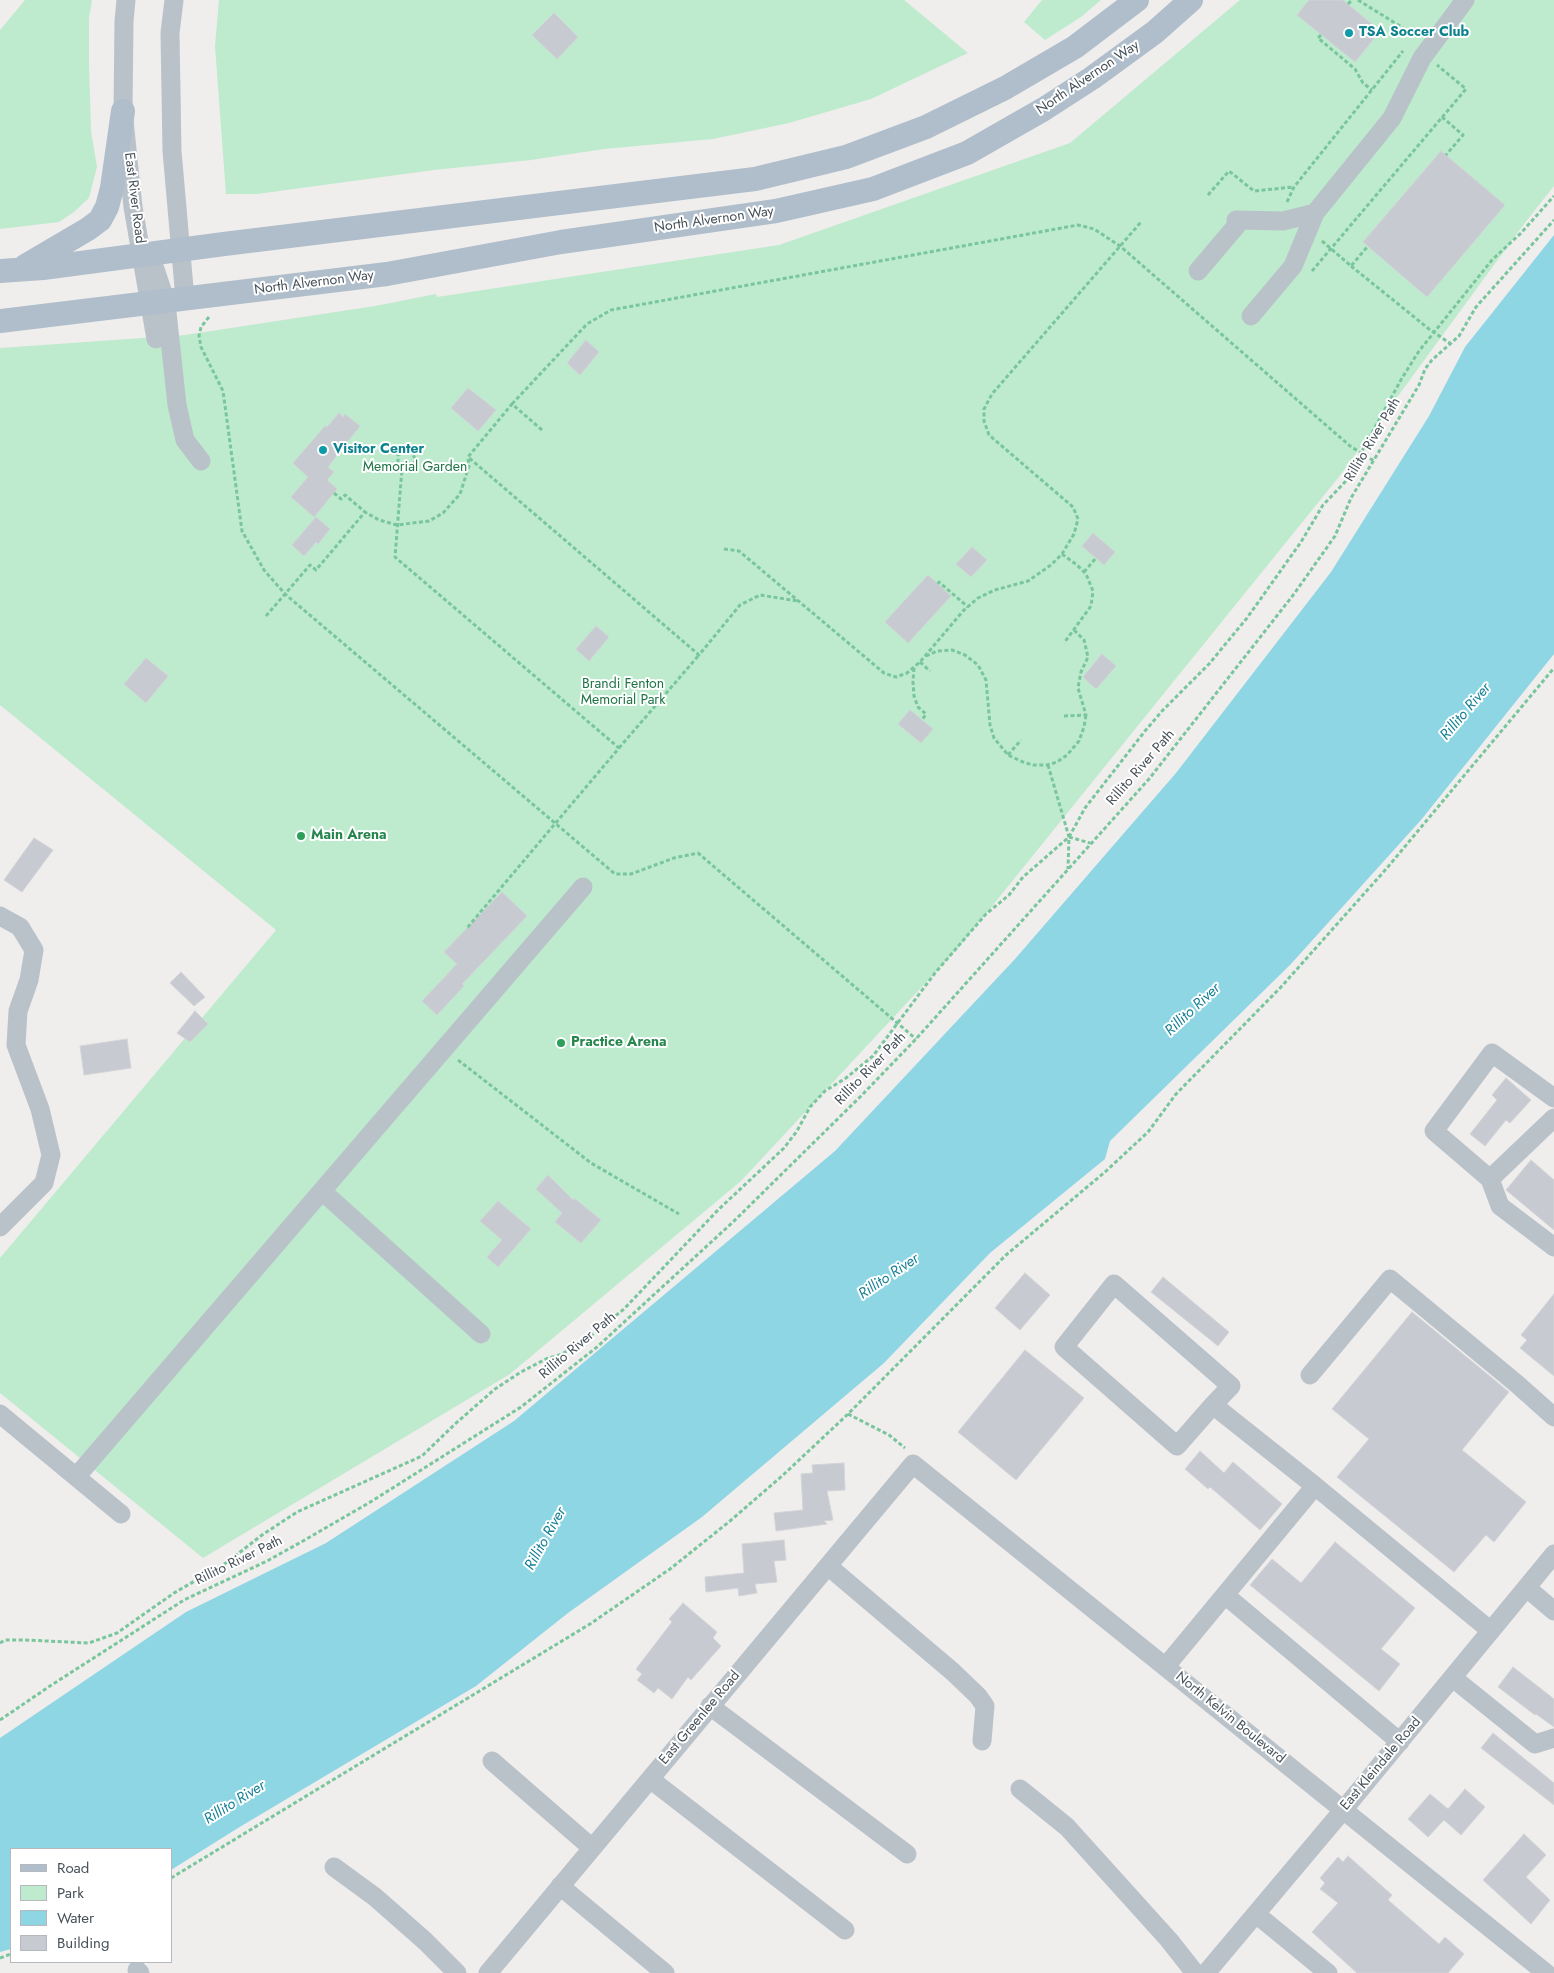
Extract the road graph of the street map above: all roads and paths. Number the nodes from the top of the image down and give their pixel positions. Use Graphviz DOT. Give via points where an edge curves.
graph roads {
  1 [pos="126,0"];
  2 [pos="174,0"];
  3 [pos="1136,0"];
  4 [pos="1190,0"];
  5 [pos="1352,0"];
  6 [pos="1358,0"];
  7 [pos="1465,0"];
  8 [pos="1348,4"];
  9 [pos="1321,35"];
  10 [pos="1416,36"];
  11 [pos="1424,54"];
  12 [pos="1372,90"];
  13 [pos="123,111"];
  14 [pos="1442,117"];
  15 [pos="1446,155"];
  16 [pos="1294,187"];
  17 [pos="1208,195"];
  18 [pos="1554,196"];
  19 [pos="1315,212"];
  20 [pos="1554,220"];
  21 [pos="1141,222"];
  22 [pos="1120,246"];
  23 [pos="180,250"];
  24 [pos="141,255"];
  25 [pos="1351,266"];
  26 [pos="9,270"];
  27 [pos="1198,271"];
  28 [pos="1306,278"];
  29 [pos="166,301"];
  30 [pos="215,313"];
  31 [pos="1251,316"];
  32 [pos="0,321"];
  33 [pos="1433,332"];
  34 [pos="156,339"];
  35 [pos="1451,344"];
  36 [pos="512,404"];
  37 [pos="542,430"];
  38 [pos="1362,454"];
  39 [pos="468,457"];
  40 [pos="202,461"];
  41 [pos="1374,461"];
  42 [pos="402,468"];
  43 [pos="334,493"];
  44 [pos="365,512"];
  45 [pos="397,525"];
  46 [pos="724,549"];
  47 [pos="1062,554"];
  48 [pos="1096,558"];
  49 [pos="1084,572"];
  50 [pos="938,584"];
  51 [pos="285,594"];
  52 [pos="798,601"];
  53 [pos="968,607"];
  54 [pos="266,616"];
  55 [pos="1074,630"];
  56 [pos="1064,643"];
  57 [pos="699,655"];
  58 [pos="925,657"];
  59 [pos="920,662"];
  60 [pos="914,668"];
  61 [pos="1554,668"];
  62 [pos="930,671"];
  63 [pos="1086,715"];
  64 [pos="1064,716"];
  65 [pos="922,720"];
  66 [pos="1021,740"];
  67 [pos="618,748"];
  68 [pos="1008,755"];
  69 [pos="1048,765"];
  70 [pos="554,824"];
  71 [pos="1069,837"];
  72 [pos="1090,843"];
  73 [pos="1068,870"];
  74 [pos="583,887"];
  75 [pos="0,916"];
  76 [pos="467,928"];
  77 [pos="897,1023"];
  78 [pos="916,1039"];
  79 [pos="444,1049"];
  80 [pos="1554,1098"];
  81 [pos="1554,1118"];
  82 [pos="1490,1179"];
  83 [pos="322,1191"];
  84 [pos="680,1214"];
  85 [pos="0,1227"];
  86 [pos="1554,1247"];
  87 [pos="481,1334"];
  88 [pos="1310,1375"];
  89 [pos="1213,1405"];
  90 [pos="0,1414"];
  91 [pos="848,1414"];
  92 [pos="1554,1417"];
  93 [pos="913,1464"];
  94 [pos="76,1477"];
  95 [pos="1315,1486"];
  96 [pos="121,1514"];
  97 [pos="1554,1554"];
  98 [pos="828,1566"];
  99 [pos="1527,1588"];
  100 [pos="1225,1595"];
  101 [pos="1554,1611"];
  102 [pos="1491,1631"];
  103 [pos="0,1643"];
  104 [pos="1166,1666"];
  105 [pos="1452,1678"];
  106 [pos="710,1706"];
  107 [pos="0,1720"];
  108 [pos="1554,1738"];
  109 [pos="982,1742"];
  110 [pos="1400,1742"];
  111 [pos="492,1762"];
  112 [pos="650,1779"];
  113 [pos="1020,1789"];
  114 [pos="1344,1809"];
  115 [pos="592,1848"];
  116 [pos="907,1854"];
  117 [pos="334,1867"];
  118 [pos="172,1877"];
  119 [pos="560,1886"];
  120 [pos="1256,1914"];
  121 [pos="845,1930"];
  122 [pos="458,1973"];
  123 [pos="488,1973"];
  124 [pos="664,1973"];
  125 [pos="1195,1973"];
  126 [pos="1206,1973"];
  127 [pos="1328,1973"];
  128 [pos="1546,1973"];
  1 -- 13 [label="street, East River Road"];
  2 -- 23 [label="street" via="170,33 172,151"];
  3 -- 23 [label="main road" via="1074,47 1006,88 926,127 846,157 755,179"];
  4 -- 29 [label="main road, North Alvernon Way" via="1147,38 1044,109 966,153 873,189 776,211 562,242 387,274"];
  5 -- 8 [label="path"];
  6 -- 10 [label="path"];
  7 -- 11 [label="street"];
  9 -- 12 [label="path" via="1318,38 1355,69 1363,83"];
  11 -- 14 [label="path" via="1466,89"];
  11 -- 19 [label="street" via="1392,118"];
  13 -- 24 [label="street, East River Road"];
  13 -- 26 [label="main road" via="112,188 100,220"];
  14 -- 15 [label="path" via="1463,135"];
  14 -- 28 [label="path"];
  16 -- 17 [label="path" via="1254,191 1229,171"];
  18 -- 33 [label="path" via="1492,260"];
  19 -- 27 [label="street" via="1283,221 1236,220 1237,225"];
  19 -- 31 [label="street" via="1293,266"];
  20 -- 35 [label="path, Rillito River Path" via="1476,307"];
  21 -- 22 [label="path"];
  22 -- 36 [label="path" via="1094,229 1078,225 611,310 587,324"];
  22 -- 38 [label="path"];
  22 -- 47 [label="path" via="992,394 984,409 989,435 1073,507 1078,519 1074,534"];
  23 -- 24 [label="main road"];
  23 -- 29 [label="street"];
  24 -- 26 [label="main road, East River Road"];
  24 -- 29 [label="street"];
  25 -- 33 [label="path"];
  29 -- 32 [label="main road"];
  29 -- 34 [label="street"];
  29 -- 40 [label="street" via="177,404 185,440"];
  30 -- 51 [label="path" via="201,327 199,336 201,347 223,391 242,531 264,570"];
  33 -- 35 [label="path"];
  33 -- 38 [label="path" via="1402,378"];
  35 -- 41 [label="path, Rillito River Path" via="1426,369"];
  36 -- 37 [label="path"];
  36 -- 39 [label="path"];
  38 -- 41 [label="path"];
  38 -- 71 [label="path" via="1345,482 1323,505 1247,618 1209,664 1145,731 1085,808"];
  39 -- 45 [label="path" via="465,483 444,513 429,521"];
  39 -- 57 [label="path"];
  41 -- 72 [label="path, Rillito River Path" via="1351,498 1335,536 1294,594 1155,772"];
  42 -- 42 [label="path" via="414,464 411,452 404,451 398,456"];
  42 -- 45 [label="path"];
  43 -- 44 [label="path" via="341,500 345,495"];
  44 -- 45 [label="path"];
  44 -- 51 [label="path" via="316,570 310,565"];
  45 -- 67 [label="path" via="394,557"];
  46 -- 52 [label="path" via="739,551"];
  47 -- 49 [label="path"];
  47 -- 53 [label="path" via="1028,581 995,590"];
  48 -- 49 [label="path"];
  49 -- 55 [label="path" via="1093,591 1091,606"];
  50 -- 53 [label="path"];
  51 -- 54 [label="path"];
  51 -- 70 [label="path"];
  52 -- 57 [label="path" via="760,595 740,605"];
  52 -- 60 [label="path" via="884,673 896,677"];
  53 -- 58 [label="path"];
  55 -- 56 [label="path"];
  55 -- 63 [label="path" via="1084,640 1088,657 1080,672 1078,688"];
  57 -- 67 [label="path"];
  58 -- 59 [label="path"];
  58 -- 68 [label="path" via="937,651 952,650 978,665 986,680 994,738"];
  59 -- 60 [label="path"];
  59 -- 62 [label="path"];
  60 -- 65 [label="path" via="914,696 918,707 926,714"];
  61 -- 91 [label="path" via="1387,868 1281,987 1176,1094 1148,1132 1006,1255"];
  63 -- 64 [label="path"];
  63 -- 69 [label="path" via="1079,741 1058,762"];
  66 -- 68 [label="path"];
  67 -- 70 [label="path"];
  68 -- 69 [label="path" via="1033,766"];
  69 -- 71 [label="path"];
  70 -- 76 [label="path"];
  70 -- 77 [label="path" via="615,874 631,874 698,853"];
  71 -- 72 [label="path"];
  71 -- 73 [label="path"];
  71 -- 77 [label="path" via="986,914"];
  72 -- 73 [label="path, Rillito River Path"];
  73 -- 78 [label="path, Rillito River Path"];
  74 -- 79 [label="street"];
  75 -- 85 [label="street" via="20,927 34,950 29,980 18,1011 16,1045 40,1109 50,1155 44,1183"];
  77 -- 78 [label="path"];
  77 -- 103 [label="path" via="873,1056 825,1091 810,1107 784,1148 718,1210 624,1308 584,1341 537,1363 496,1389 422,1456 297,1512 226,1563 174,1593 117,1633 89,1643 25,1640"];
  78 -- 107 [label="path, Rillito River Path" via="733,1222 597,1347 521,1407 303,1541 184,1600"];
  79 -- 83 [label="street"];
  79 -- 84 [label="path" via="591,1163"];
  80 -- 82 [label="street" via="1492,1053 1434,1131"];
  81 -- 82 [label="street"];
  82 -- 86 [label="street" via="1500,1206"];
  83 -- 87 [label="street"];
  83 -- 94 [label="street"];
  88 -- 92 [label="street" via="1390,1279"];
  89 -- 89 [label="street" via="1231,1386 1114,1284 1064,1347 1177,1446"];
  89 -- 95 [label="street"];
  90 -- 94 [label="street"];
  91 -- 93 [label="path" via="889,1435 904,1447"];
  91 -- 118 [label="path" via="730,1521 670,1569 590,1624"];
  93 -- 98 [label="street, East Greenlee Road"];
  93 -- 104 [label="street, North Kelvin Boulevard"];
  94 -- 96 [label="street"];
  95 -- 100 [label="street"];
  95 -- 102 [label="street"];
  97 -- 99 [label="street, East Kleindale Road"];
  98 -- 106 [label="street, East Greenlee Road"];
  98 -- 109 [label="street" via="978,1696 985,1706"];
  99 -- 101 [label="street"];
  99 -- 102 [label="street, East Kleindale Road"];
  100 -- 104 [label="street"];
  100 -- 110 [label="street"];
  102 -- 105 [label="street, East Kleindale Road"];
  104 -- 114 [label="street, North Kelvin Boulevard"];
  105 -- 108 [label="street" via="1535,1744"];
  105 -- 110 [label="street, East Kleindale Road"];
  106 -- 112 [label="street, East Greenlee Road"];
  106 -- 116 [label="street"];
  110 -- 114 [label="street, East Kleindale Road"];
  111 -- 115 [label="street"];
  112 -- 115 [label="street, East Greenlee Road"];
  112 -- 121 [label="street"];
  113 -- 125 [label="street" via="1067,1827"];
  114 -- 120 [label="street, East Kleindale Road"];
  114 -- 128 [label="street, North Kelvin Boulevard"];
  115 -- 119 [label="street, East Greenlee Road"];
  117 -- 122 [label="street" via="375,1897"];
  119 -- 123 [label="street, East Greenlee Road"];
  119 -- 124 [label="street"];
  120 -- 126 [label="street, East Kleindale Road"];
  120 -- 127 [label="street"];
}
